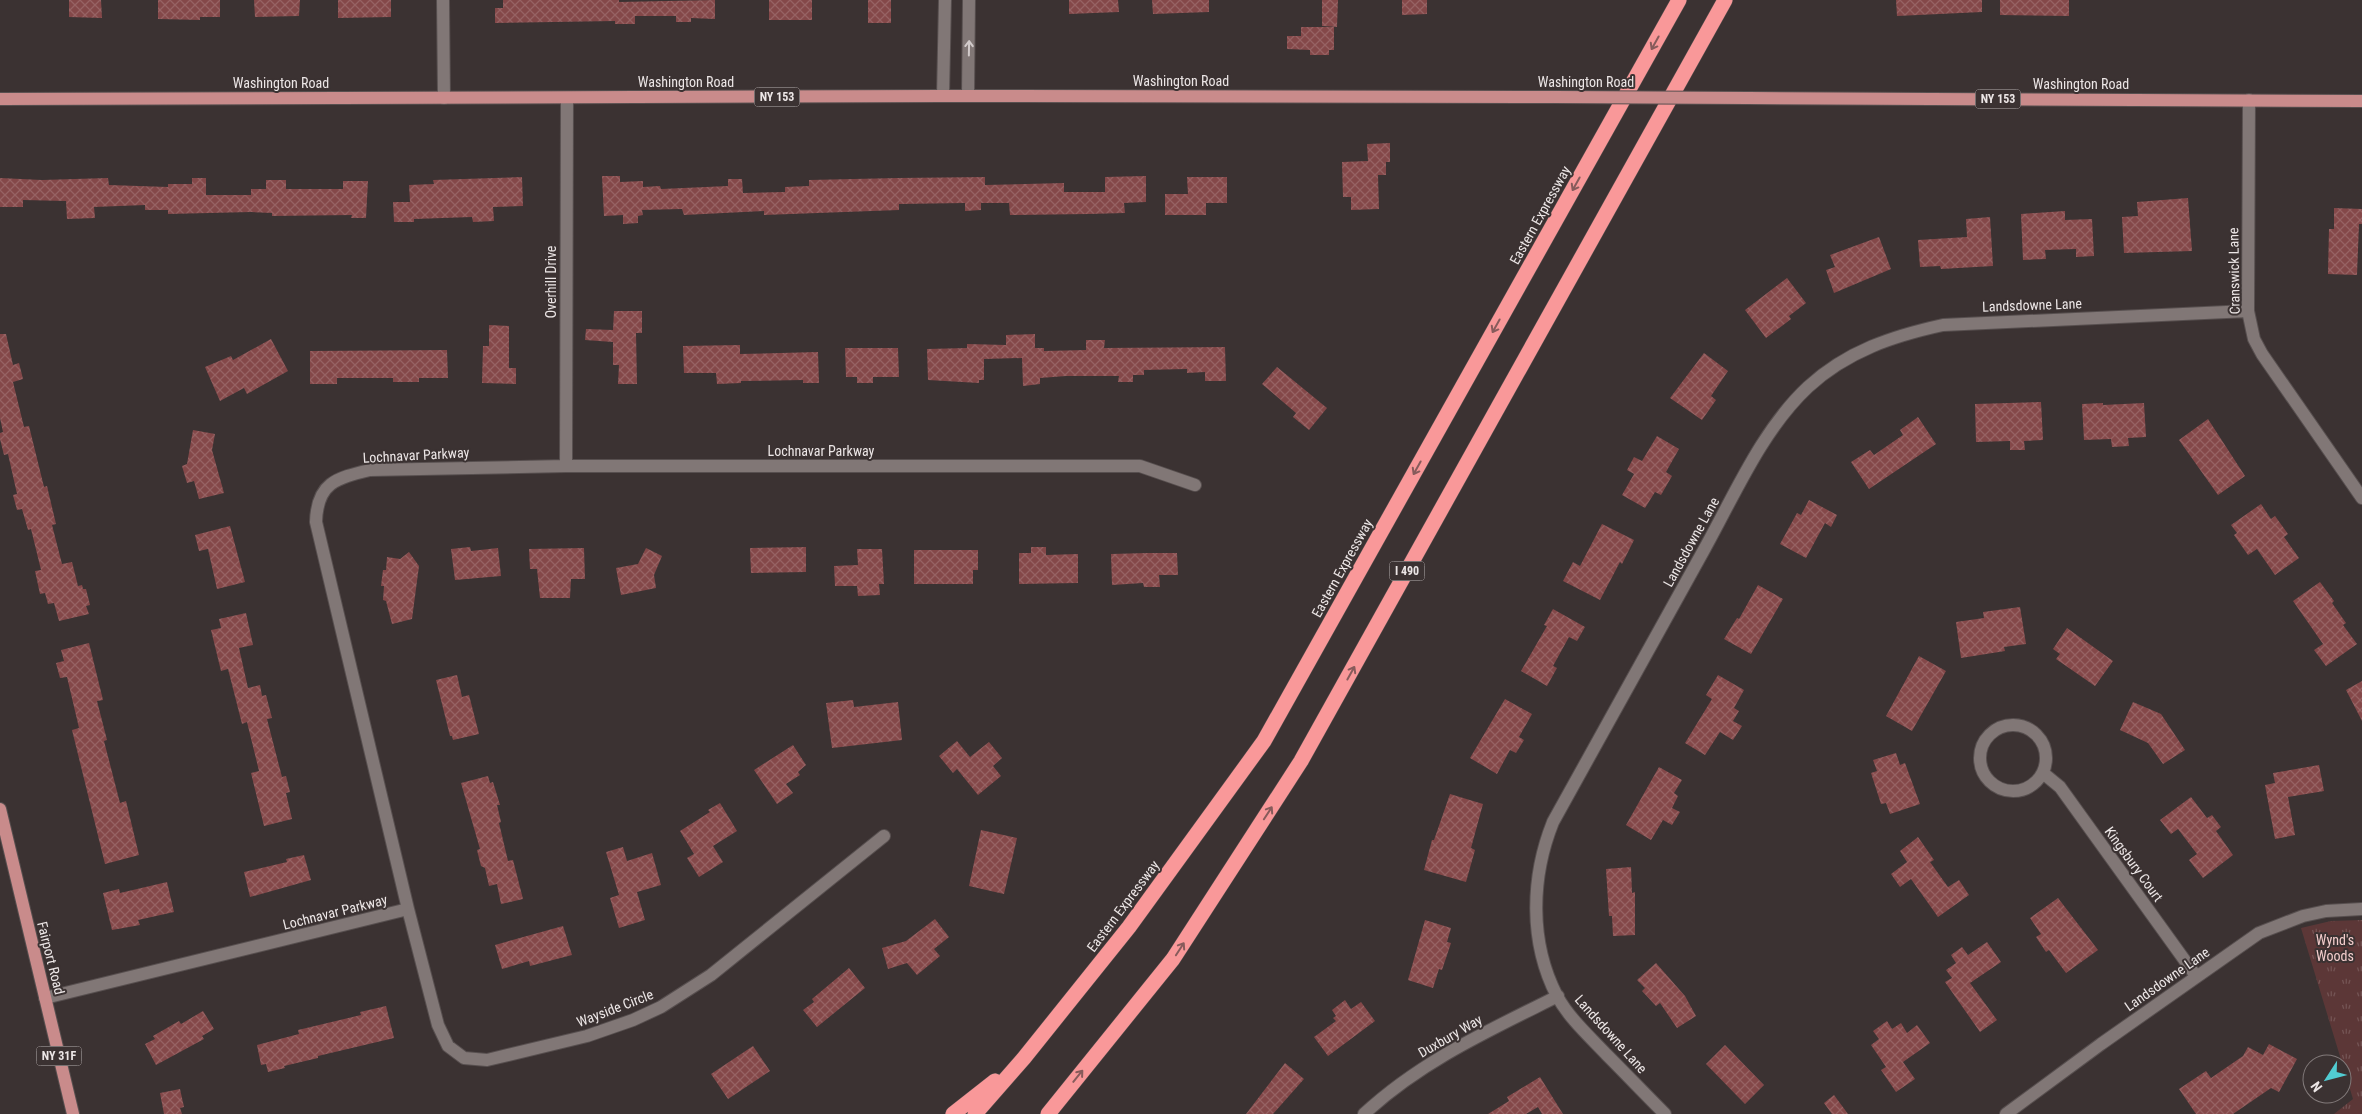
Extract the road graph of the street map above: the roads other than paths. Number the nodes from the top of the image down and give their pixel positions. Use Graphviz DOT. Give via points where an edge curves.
graph roads {
  1 [pos="443,0"];
  2 [pos="945,0"];
  3 [pos="969,0"];
  4 [pos="1679,0"];
  5 [pos="1726,0"];
  6 [pos="943,96"];
  7 [pos="968,96"];
  8 [pos="444,98"];
  9 [pos="567,98"];
  10 [pos="0,99"];
  11 [pos="2249,100"];
  12 [pos="2362,101"];
  13 [pos="2248,311"];
  14 [pos="566,466"];
  15 [pos="1195,485"];
  16 [pos="2362,498"];
  17 [pos="2043,773"];
  18 [pos="0,810"];
  19 [pos="884,836"];
  20 [pos="408,909"];
  21 [pos="2362,909"];
  22 [pos="2196,976"];
  23 [pos="1558,996"];
  24 [pos="45,998"];
  25 [pos="1024,1058"];
  26 [pos="73,1114"];
  27 [pos="953,1114"];
  28 [pos="975,1114"];
  29 [pos="1048,1114"];
  30 [pos="1364,1114"];
  31 [pos="1665,1114"];
  32 [pos="2006,1114"];
  1 -- 8 [label="street"];
  2 -- 6 [label="street"];
  7 -- 3 [label="street, one-way"];
  4 -- 25 [label="highway, Eastern Expressway, one-way" via="1264,740 1129,927"];
  29 -- 5 [label="highway, I 490, one-way" via="1173,959 1301,761"];
  6 -- 7 [label="main road, Washington Road / NY 153"];
  6 -- 9 [label="main road, Washington Road / NY 153"];
  7 -- 11 [label="main road, Washington Road / NY 153, bridge"];
  8 -- 9 [label="main road, Washington Road / NY 153"];
  8 -- 10 [label="main road, Washington Road / NY 153"];
  9 -- 14 [label="street, Overhill Drive"];
  11 -- 12 [label="main road, Washington Road / NY 153"];
  11 -- 13 [label="street, Cranswick Lane"];
  13 -- 16 [label="street, Cranswick Lane" via="2254,338 2262,354"];
  13 -- 23 [label="street, Landsdowne Lane" via="1943,324 1876,343 1845,359 1808,387 1786,410 1752,462 1546,839 1538,876 1536,916 1542,956"];
  14 -- 15 [label="street, Lochnavar Parkway" via="1140,466"];
  14 -- 20 [label="street, Lochnavar Parkway" via="370,470 335,481 327,487 316,508 316,522"];
  17 -- 17 [label="street" via="2032,785 2018,791 1997,787 1982,772 1980,751 1984,741 2001,726 2012,724 2034,731 2046,750 2047,762"];
  17 -- 22 [label="street, Kingsbury Court" via="2060,787"];
  18 -- 24 [label="main road, Fairport Road / NY 31F"];
  19 -- 20 [label="street, Wayside Circle" via="711,975 668,1003 602,1031 487,1060 464,1058 443,1037"];
  20 -- 24 [label="street, Lochnavar Parkway"];
  21 -- 22 [label="street, Landsdowne Lane" via="2326,911 2280,923 2259,933"];
  22 -- 32 [label="street, Landsdowne Lane"];
  23 -- 30 [label="street, Duxbury Way" via="1414,1073"];
  23 -- 31 [label="street, Landsdowne Lane" via="1582,1029"];
  24 -- 26 [label="main road, Fairport Road / NY 31F"];
  25 -- 27 [label="highway"];
  25 -- 28 [label="highway, Eastern Expressway"];
}
